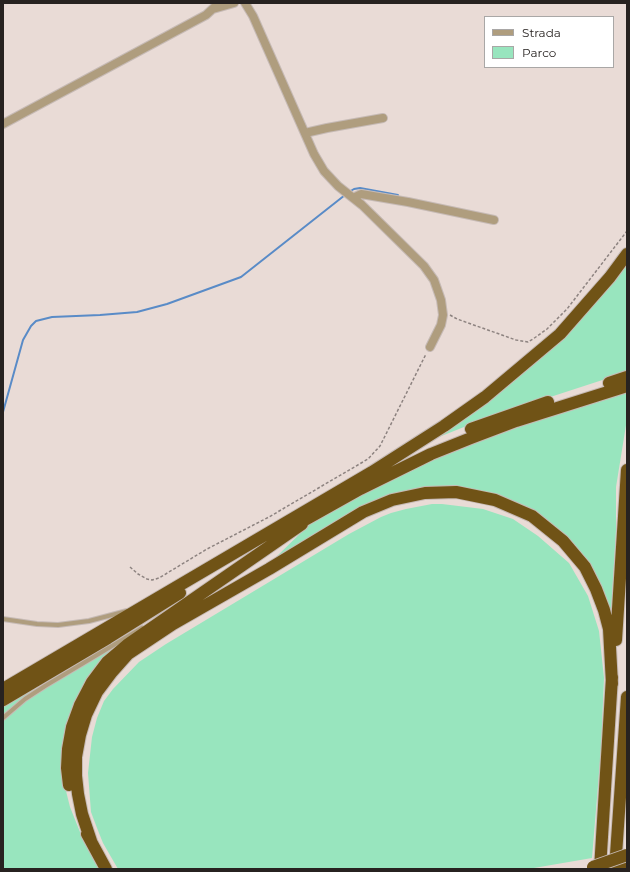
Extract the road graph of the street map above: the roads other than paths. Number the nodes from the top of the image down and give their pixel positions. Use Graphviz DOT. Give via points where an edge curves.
graph roads {
  1 [pos="219,3"];
  2 [pos="234,3"];
  3 [pos="245,3"];
  4 [pos="212,9"];
  5 [pos="384,118"];
  6 [pos="3,124"];
  7 [pos="305,133"];
  8 [pos="354,198"];
  9 [pos="494,220"];
  10 [pos="627,254"];
  11 [pos="430,347"];
  12 [pos="627,377"];
  13 [pos="627,386"];
  14 [pos="593,393"];
  15 [pos="627,470"];
  16 [pos="372,472"];
  17 [pos="316,514"];
  18 [pos="198,596"];
  19 [pos="142,606"];
  20 [pos="3,619"];
  21 [pos="612,684"];
  22 [pos="3,689"];
  23 [pos="627,697"];
  24 [pos="3,700"];
  25 [pos="3,718"];
  26 [pos="90,841"];
  27 [pos="627,855"];
  28 [pos="627,867"];
  29 [pos="594,868"];
  30 [pos="106,869"];
  31 [pos="615,869"];
  32 [pos="622,869"];
  1 -- 4 [label="street"];
  2 -- 4 [label="street"];
  3 -- 7 [label="street"];
  4 -- 6 [label="street" via="206,15"];
  5 -- 7 [label="street"];
  7 -- 8 [label="street" via="324,171"];
  8 -- 9 [label="street" via="361,194"];
  8 -- 11 [label="street" via="424,266 439,291 443,311 441,325"];
  10 -- 16 [label="highway" via="560,334 520,369 486,397"];
  12 -- 14 [label="highway"];
  13 -- 14 [label="highway"];
  14 -- 16 [label="highway" via="487,423"];
  14 -- 17 [label="highway" via="438,451"];
  15 -- 21 [label="highway"];
  16 -- 19 [label="highway"];
  17 -- 18 [label="highway"];
  17 -- 24 [label="highway" via="238,558"];
  18 -- 25 [label="lane" via="45,686"];
  18 -- 26 [label="highway" via="127,645 107,662 92,682 80,705 72,727 67,768 77,814"];
  19 -- 20 [label="lane" via="70,624 48,625"];
  19 -- 22 [label="highway"];
  21 -- 26 [label="highway" via="610,636 604,610 585,567 563,541 532,516 495,500 456,492 425,493 392,500 363,512 174,624 128,654 112,672 97,692 86,715 76,757 78,794"];
  21 -- 29 [label="highway"];
  23 -- 31 [label="highway"];
  26 -- 30 [label="highway"];
  27 -- 29 [label="highway, bridge"];
  28 -- 32 [label="highway"];
}
